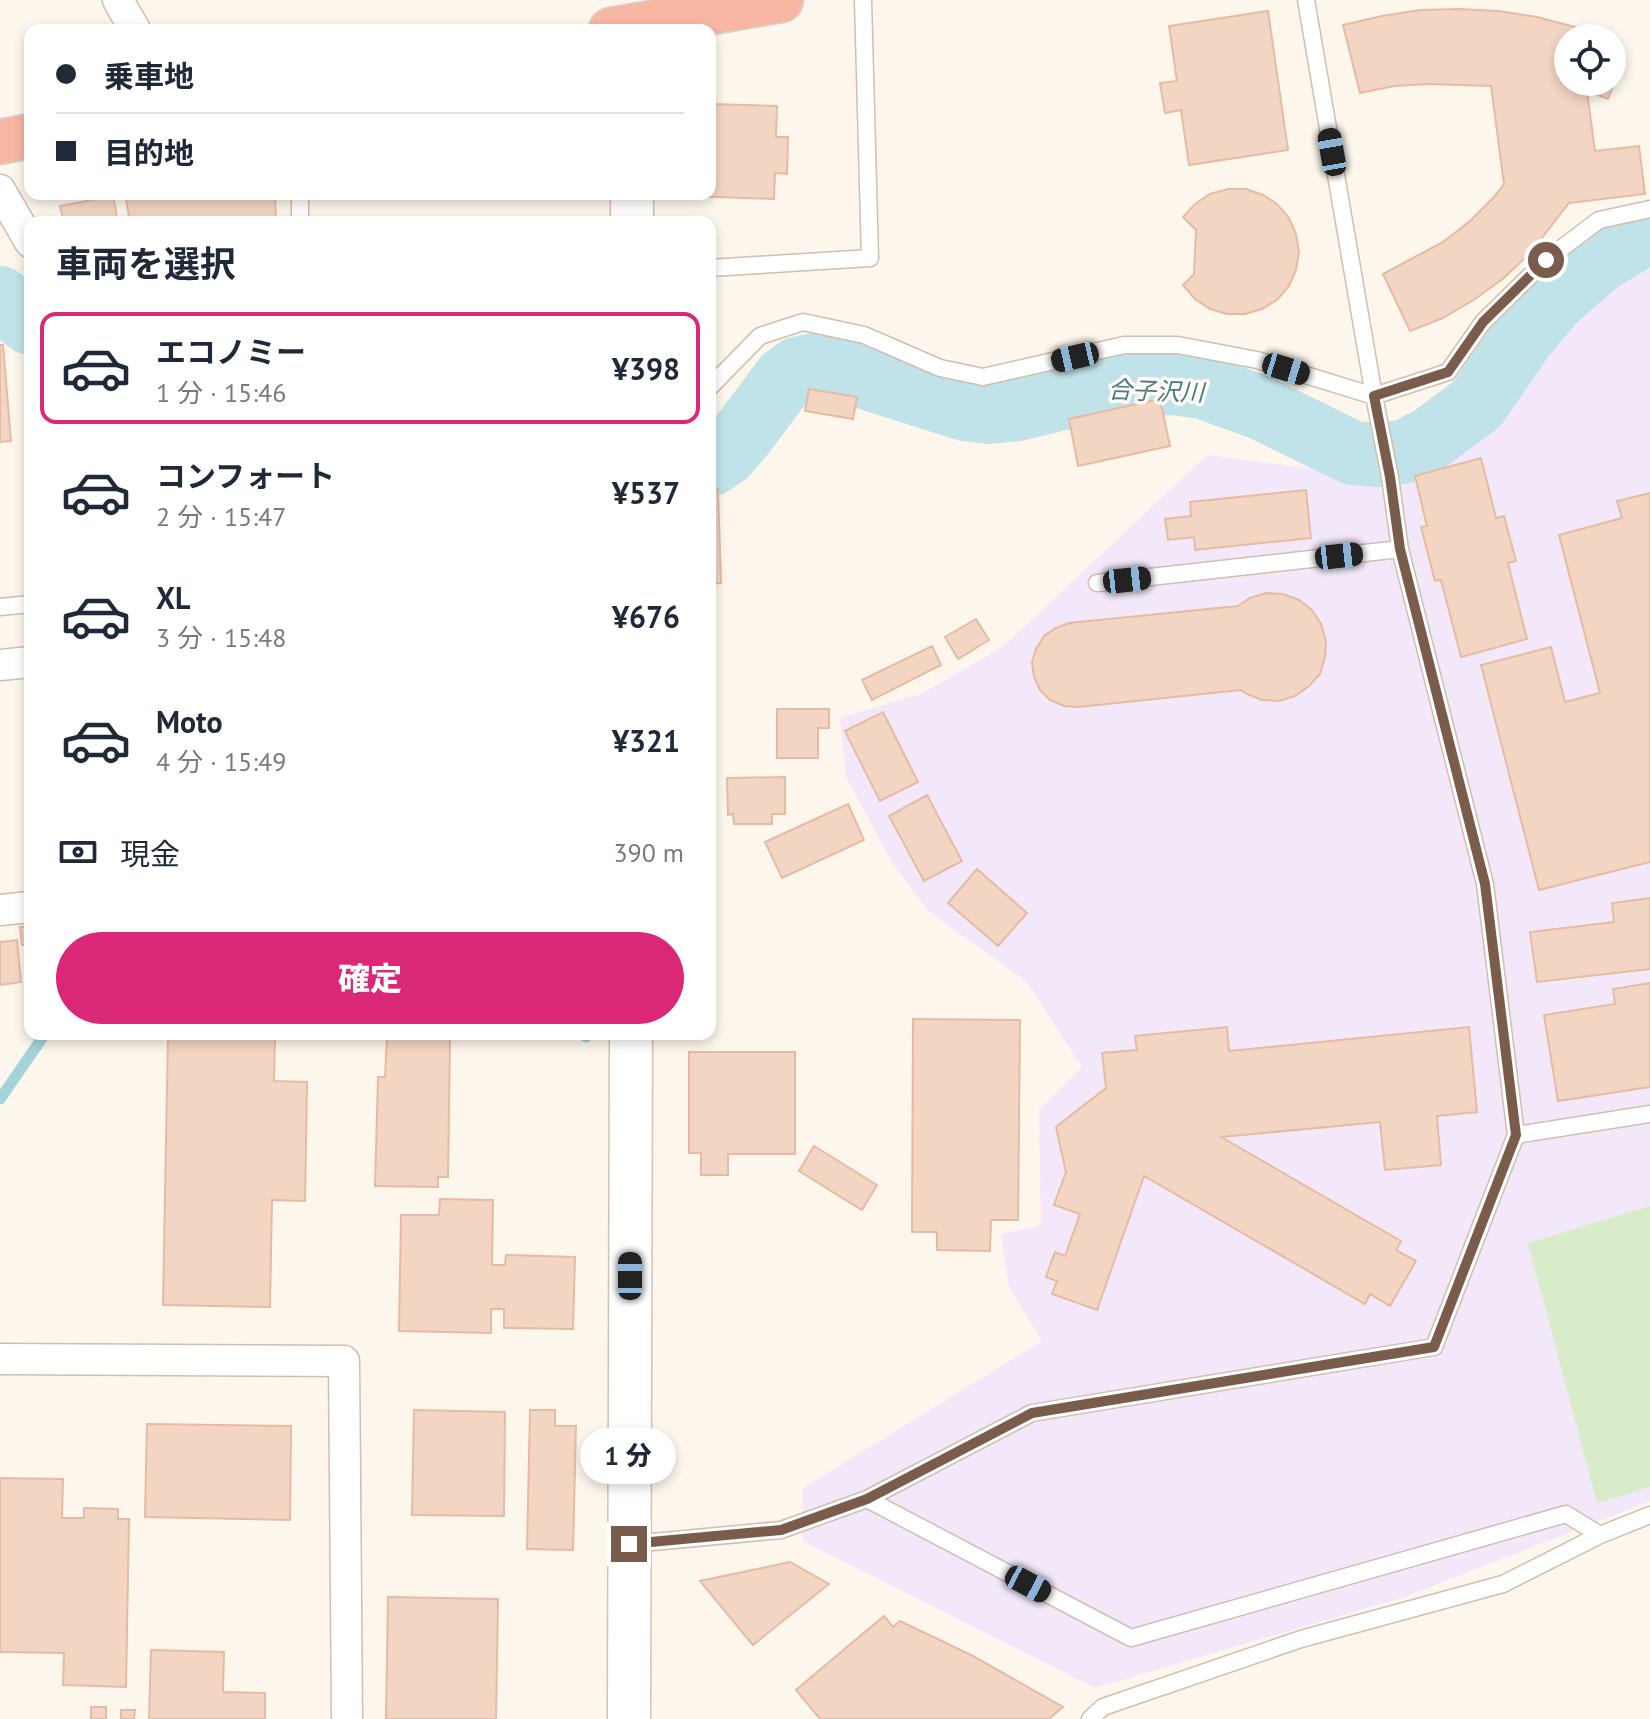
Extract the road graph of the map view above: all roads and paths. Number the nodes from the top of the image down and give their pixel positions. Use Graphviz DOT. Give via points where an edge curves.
graph roads {
  1 [pos="118,0"];
  2 [pos="781,0"];
  3 [pos="863,0"];
  4 [pos="1306,0"];
  5 [pos="132,24"];
  6 [pos="632,24"];
  7 [pos="24,137"];
  8 [pos="0,142"];
  9 [pos="0,190"];
  10 [pos="1650,209"];
  11 [pos="24,232"];
  12 [pos="716,268"];
  13 [pos="716,381"];
  14 [pos="1374,396"];
  15 [pos="1400,549"];
  16 [pos="1097,583"];
  17 [pos="24,605"];
  18 [pos="0,607"];
  19 [pos="24,663"];
  20 [pos="0,665"];
  21 [pos="24,908"];
  22 [pos="0,910"];
  23 [pos="631,1040"];
  24 [pos="1650,1114"];
  25 [pos="1516,1135"];
  26 [pos="0,1359"];
  27 [pos="867,1499"];
  28 [pos="1650,1515"];
  29 [pos="1600,1535"];
  30 [pos="629,1544"];
  31 [pos="347,1719"];
  32 [pos="629,1719"];
  33 [pos="1090,1719"];
  1 -- 5 [label="street"];
  2 -- 6 [label="highway"];
  3 -- 12 [label="lane" via="870,258"];
  4 -- 14 [label="lane"];
  7 -- 8 [label="highway"];
  9 -- 11 [label="street"];
  10 -- 14 [label="lane" via="1599,220 1546,260 1483,322 1448,372"];
  13 -- 14 [label="lane" via="760,336 803,322 864,335 940,368 983,377 1124,345 1178,345 1257,360"];
  14 -- 15 [label="lane"];
  15 -- 16 [label="lane"];
  15 -- 25 [label="lane" via="1485,884"];
  17 -- 18 [label="lane"];
  19 -- 20 [label="street"];
  21 -- 22 [label="street"];
  23 -- 30 [label="street"];
  24 -- 25 [label="lane"];
  25 -- 27 [label="lane" via="1434,1347 1032,1413"];
  26 -- 31 [label="street" via="344,1361"];
  27 -- 29 [label="lane" via="1131,1638 1566,1514"];
  27 -- 30 [label="lane" via="781,1530"];
  28 -- 29 [label="lane"];
  29 -- 33 [label="lane" via="1503,1584 1301,1639 1103,1707"];
  30 -- 32 [label="street"];
}
